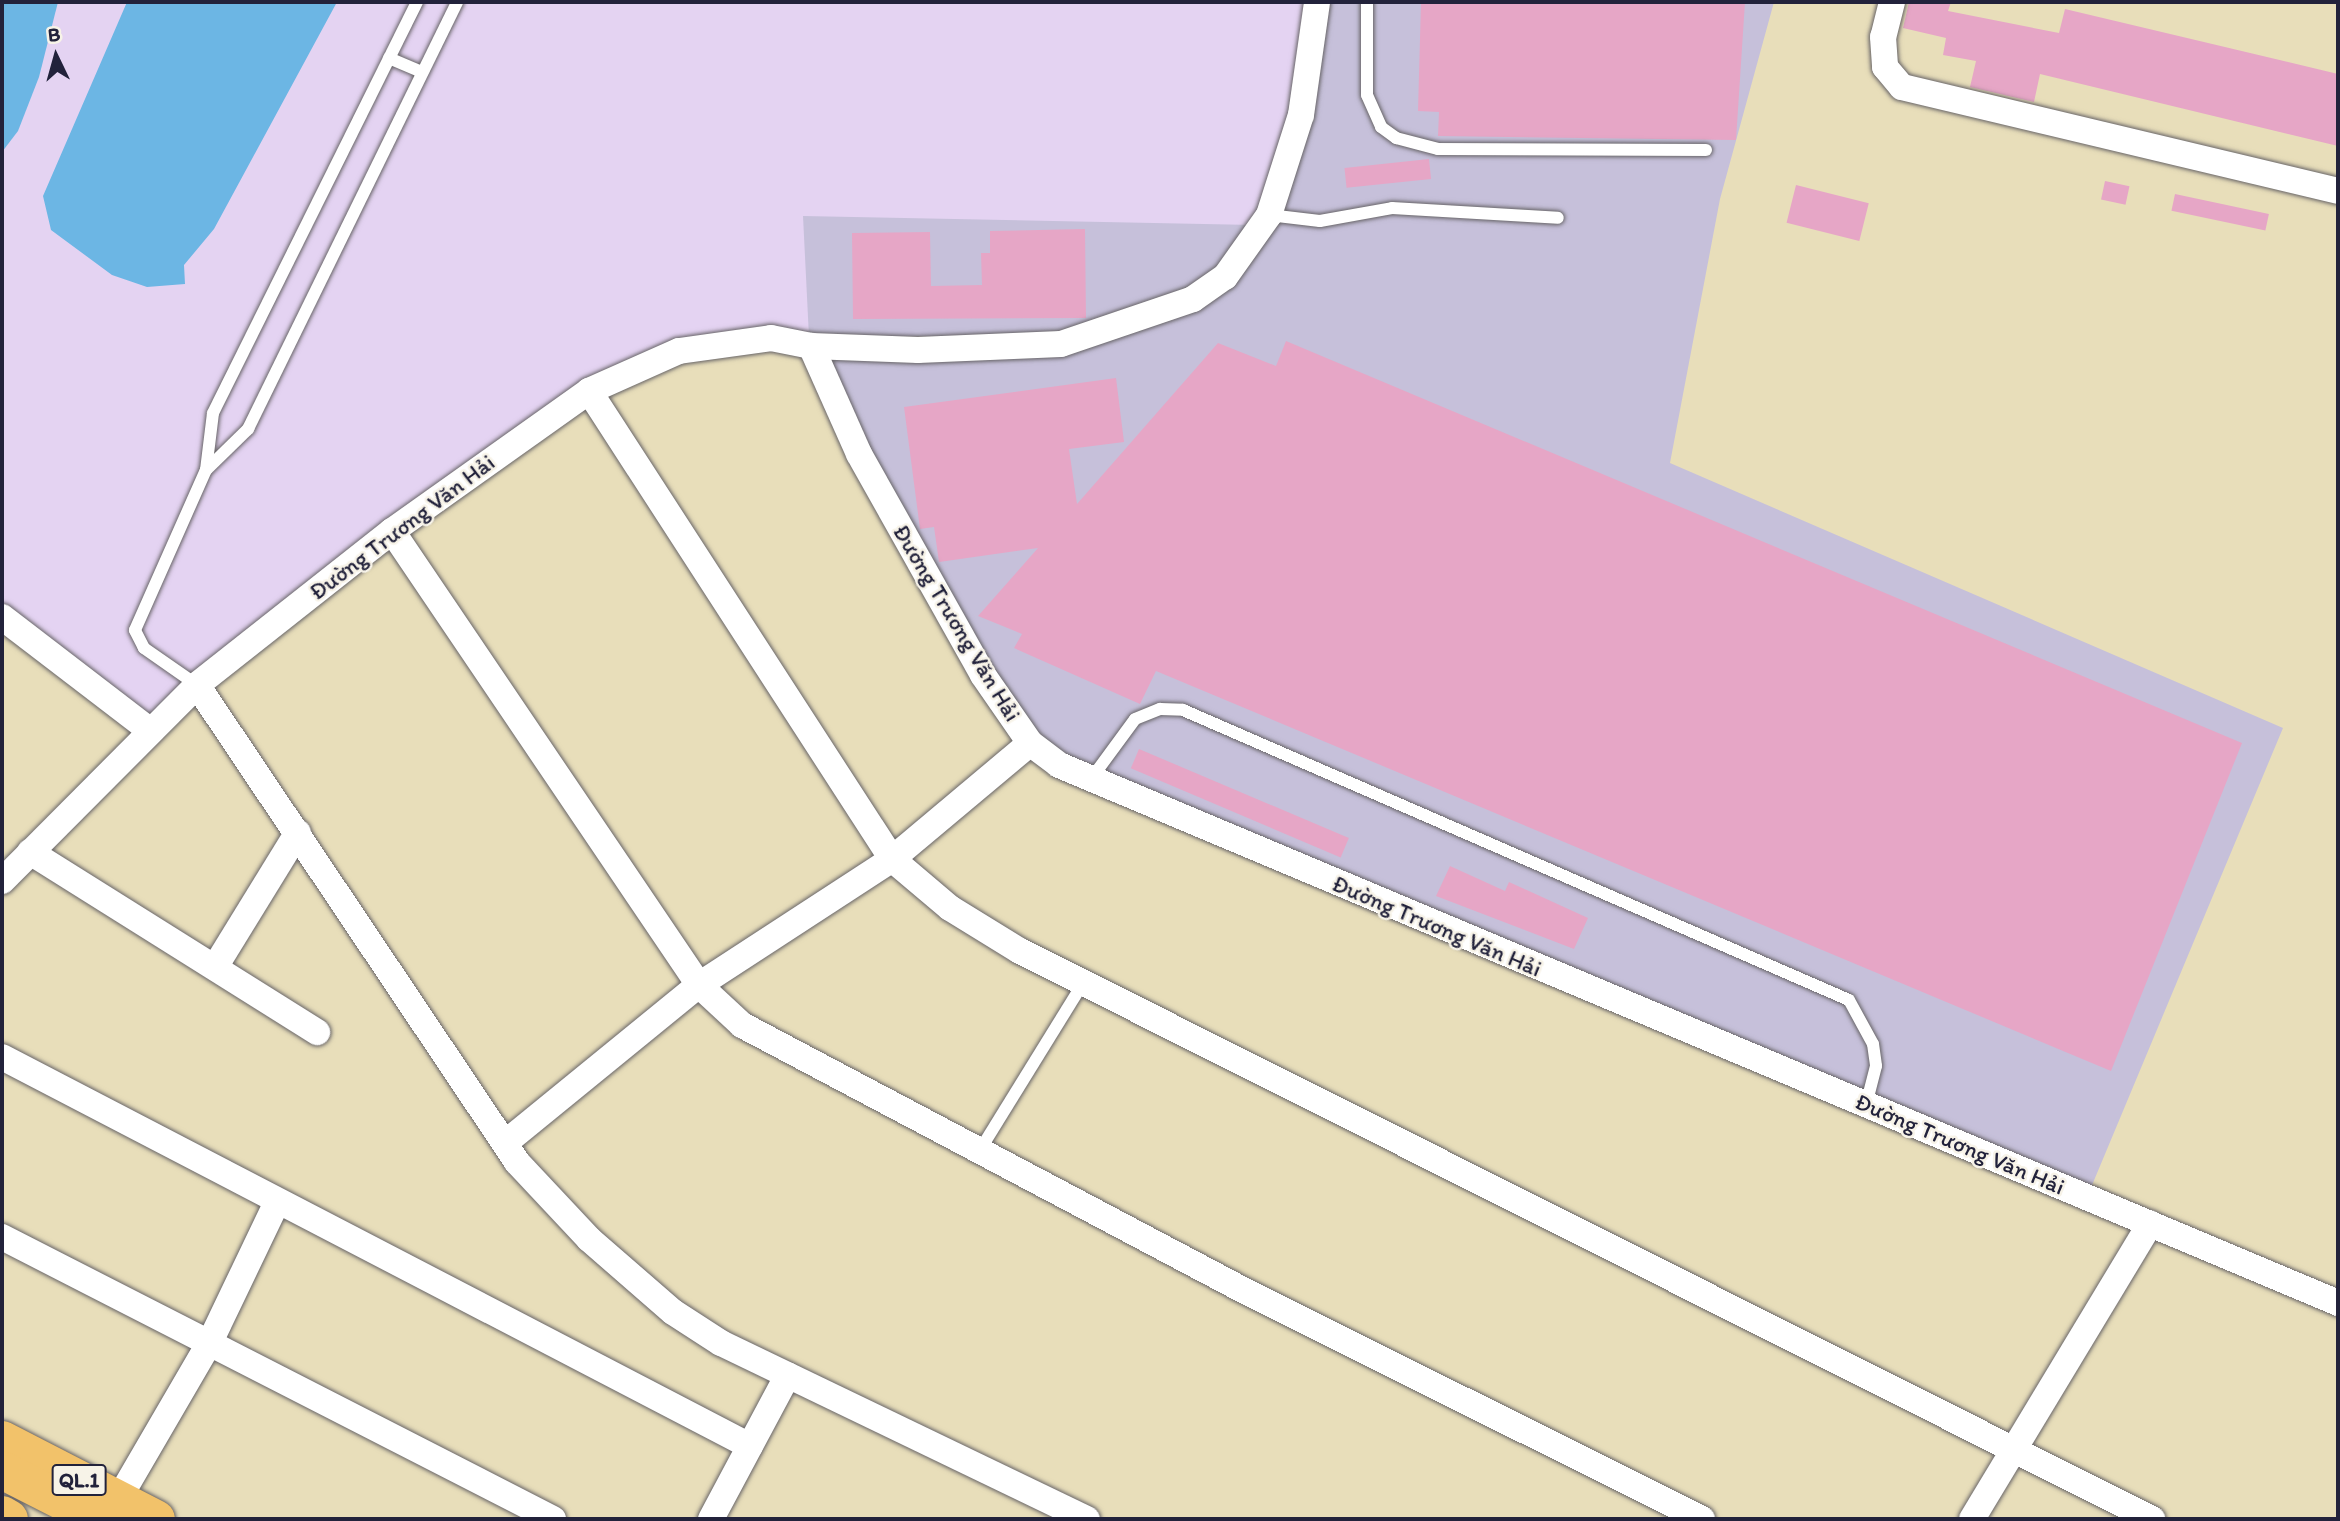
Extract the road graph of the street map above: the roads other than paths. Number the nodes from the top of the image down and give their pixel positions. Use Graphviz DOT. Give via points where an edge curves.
graph roads {
  1 [pos="417,2"];
  2 [pos="457,2"];
  3 [pos="1317,2"];
  4 [pos="1367,2"];
  5 [pos="1892,2"];
  6 [pos="389,58"];
  7 [pos="422,72"];
  8 [pos="1706,150"];
  9 [pos="2338,191"];
  10 [pos="1269,215"];
  11 [pos="1558,218"];
  12 [pos="811,346"];
  13 [pos="589,391"];
  14 [pos="206,470"];
  15 [pos="392,531"];
  16 [pos="2,617"];
  17 [pos="197,685"];
  18 [pos="149,730"];
  19 [pos="1030,743"];
  20 [pos="1090,782"];
  21 [pos="298,832"];
  22 [pos="30,852"];
  23 [pos="891,859"];
  24 [pos="2,881"];
  25 [pos="215,967"];
  26 [pos="1083,983"];
  27 [pos="699,985"];
  28 [pos="317,1032"];
  29 [pos="2,1057"];
  30 [pos="1866,1105"];
  31 [pos="505,1143"];
  32 [pos="980,1150"];
  33 [pos="277,1202"];
  34 [pos="2150,1224"];
  35 [pos="2,1237"];
  36 [pos="2338,1303"];
  37 [pos="210,1342"];
  38 [pos="788,1375"];
  39 [pos="2,1440"];
  40 [pos="750,1446"];
  41 [pos="2017,1448"];
  42 [pos="2,1470"];
  43 [pos="108,1513"];
  44 [pos="2,1516"];
  45 [pos="9,1519"];
  46 [pos="156,1519"];
  47 [pos="553,1519"];
  48 [pos="711,1519"];
  49 [pos="1087,1519"];
  50 [pos="1702,1519"];
  51 [pos="1972,1519"];
  52 [pos="2152,1519"];
  1 -- 6 [label="lane"];
  2 -- 7 [label="lane"];
  3 -- 10 [label="street" via="1301,116"];
  4 -- 8 [label="lane" via="1367,95 1381,127 1396,138 1438,149"];
  5 -- 9 [label="street" via="1883,37 1885,67 1902,87"];
  6 -- 7 [label="lane"];
  6 -- 14 [label="lane" via="213,413"];
  7 -- 14 [label="lane" via="247,429"];
  10 -- 11 [label="lane" via="1320,221 1392,208"];
  10 -- 12 [label="street" via="1234,267 1193,299 1060,344 918,350"];
  12 -- 13 [label="street, Đường Trương Văn Hải" via="771,338 679,351"];
  12 -- 19 [label="street, Đường Trương Văn Hải" via="865,465 983,675"];
  13 -- 15 [label="street, Đường Trương Văn Hải"];
  13 -- 23 [label="street"];
  14 -- 17 [label="lane" via="135,630 144,648"];
  15 -- 17 [label="street, Đường Trương Văn Hải"];
  15 -- 27 [label="street"];
  16 -- 18 [label="street"];
  17 -- 18 [label="street, Đường Trương Văn Hải"];
  17 -- 21 [label="street"];
  18 -- 22 [label="street, Đường Trương Văn Hải"];
  19 -- 20 [label="street, Đường Trương Văn Hải"];
  19 -- 23 [label="street"];
  20 -- 30 [label="street, Đường Trương Văn Hải"];
  20 -- 30 [label="lane" via="1135,719 1160,709 1183,710 1849,1000 1873,1044 1876,1066"];
  21 -- 25 [label="street"];
  21 -- 31 [label="street"];
  22 -- 24 [label="street, Đường Trương Văn Hải"];
  22 -- 25 [label="street"];
  23 -- 26 [label="street" via="973,923"];
  23 -- 27 [label="street"];
  25 -- 28 [label="street"];
  26 -- 32 [label="lane"];
  26 -- 41 [label="street"];
  27 -- 31 [label="street"];
  27 -- 32 [label="street" via="762,1037"];
  29 -- 33 [label="street"];
  30 -- 34 [label="street, Đường Trương Văn Hải"];
  31 -- 38 [label="street" via="589,1238 664,1305 721,1343"];
  32 -- 50 [label="street"];
  33 -- 37 [label="street"];
  33 -- 40 [label="street"];
  34 -- 36 [label="street, Đường Trương Văn Hải"];
  34 -- 41 [label="street"];
  35 -- 37 [label="street"];
  37 -- 43 [label="street"];
  37 -- 47 [label="street"];
  38 -- 40 [label="street"];
  38 -- 49 [label="street"];
  39 -- 43 [label="main road, QL.1"];
  40 -- 48 [label="street"];
  41 -- 51 [label="street"];
  41 -- 52 [label="street"];
  42 -- 43 [label="main road, QL.1"];
  43 -- 46 [label="main road, QL.1"];
  44 -- 45 [label="main road"];
}
